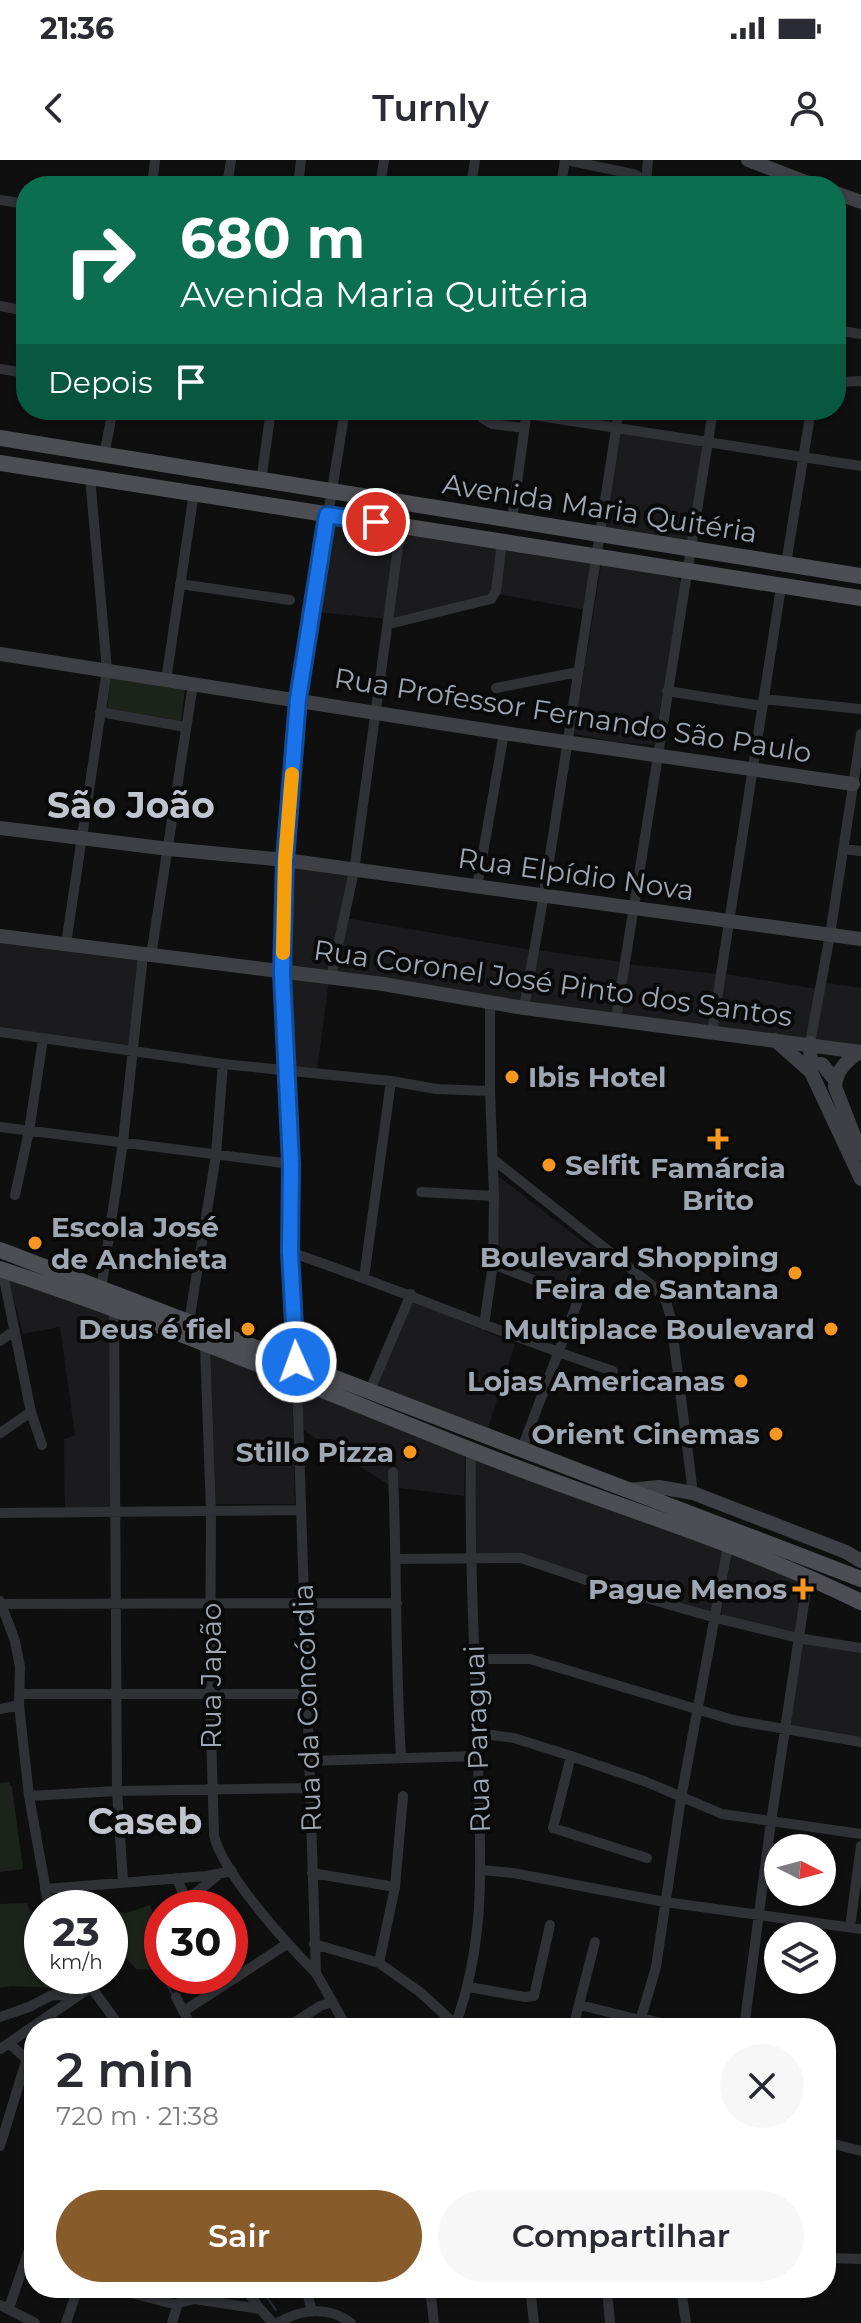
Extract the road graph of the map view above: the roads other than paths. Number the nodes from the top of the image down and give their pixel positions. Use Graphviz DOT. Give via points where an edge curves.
graph roads {
  1 [pos="565,160"];
  2 [pos="748,160"];
  3 [pos="621,176"];
  4 [pos="790,176"];
  5 [pos="111,420"];
  6 [pos="267,420"];
  7 [pos="343,420"];
  8 [pos="484,420"];
  9 [pos="526,420"];
  10 [pos="578,420"];
  11 [pos="617,420"];
  12 [pos="711,420"];
  13 [pos="809,420"];
  14 [pos="616,426"];
  15 [pos="524,428"];
  16 [pos="0,438"];
  17 [pos="708,442"];
  18 [pos="104,455"];
  19 [pos="803,457"];
  20 [pos="0,463"];
  21 [pos="861,466"];
  22 [pos="90,477"];
  23 [pos="261,481"];
  24 [pos="332,491"];
  25 [pos="194,493"];
  26 [pos="327,515"];
  27 [pos="512,519"];
  28 [pos="401,525"];
  29 [pos="600,533"];
  30 [pos="502,541"];
  31 [pos="690,547"];
  32 [pos="595,556"];
  33 [pos="786,564"];
  34 [pos="686,571"];
  35 [pos="861,576"];
  36 [pos="180,584"];
  37 [pos="781,587"];
  38 [pos="861,598"];
  39 [pos="290,600"];
  40 [pos="389,624"];
  41 [pos="0,654"];
  42 [pos="107,670"];
  43 [pos="578,672"];
  44 [pos="166,680"];
  45 [pos="193,684"];
  46 [pos="496,688"];
  47 [pos="667,691"];
  48 [pos="298,699"];
  49 [pos="762,702"];
  50 [pos="861,709"];
  51 [pos="100,712"];
  52 [pos="376,712"];
  53 [pos="186,727"];
  54 [pos="504,733"];
  55 [pos="861,734"];
  56 [pos="568,741"];
  57 [pos="657,754"];
  58 [pos="753,770"];
  59 [pos="853,784"];
  60 [pos="0,828"];
  61 [pos="81,840"];
  62 [pos="169,849"];
  63 [pos="844,849"];
  64 [pos="861,851"];
  65 [pos="285,860"];
  66 [pos="354,871"];
  67 [pos="477,887"];
  68 [pos="544,894"];
  69 [pos="633,908"];
  70 [pos="727,921"];
  71 [pos="830,935"];
  72 [pos="0,936"];
  73 [pos="861,939"];
  74 [pos="66,944"];
  75 [pos="147,955"];
  76 [pos="282,973"];
  77 [pos="331,978"];
  78 [pos="490,1001"];
  79 [pos="524,1008"];
  80 [pos="616,1019"];
  81 [pos="0,1032"];
  82 [pos="712,1032"];
  83 [pos="43,1039"];
  84 [pos="774,1039"];
  85 [pos="810,1043"];
  86 [pos="132,1052"];
  87 [pos="860,1052"];
  88 [pos="223,1064"];
  89 [pos="810,1068"];
  90 [pos="286,1071"];
  91 [pos="835,1080"];
  92 [pos="391,1081"];
  93 [pos="490,1091"];
  94 [pos="0,1127"];
  95 [pos="29,1131"];
  96 [pos="123,1142"];
  97 [pos="861,1153"];
  98 [pos="216,1155"];
  99 [pos="494,1160"];
  100 [pos="291,1164"];
  101 [pos="861,1179"];
  102 [pos="421,1192"];
  103 [pos="15,1195"];
  104 [pos="494,1196"];
  105 [pos="0,1250"];
  106 [pos="290,1252"];
  107 [pos="493,1264"];
  108 [pos="1,1269"];
  109 [pos="364,1278"];
  110 [pos="101,1290"];
  111 [pos="411,1294"];
  112 [pos="114,1311"];
  113 [pos="189,1322"];
  114 [pos="484,1325"];
  115 [pos="15,1330"];
  116 [pos="0,1341"];
  117 [pos="205,1345"];
  118 [pos="557,1353"];
  119 [pos="296,1362"];
  120 [pos="613,1371"];
  121 [pos="297,1381"];
  122 [pos="370,1390"];
  123 [pos="31,1412"];
  124 [pos="0,1433"];
  125 [pos="42,1445"];
  126 [pos="471,1450"];
  127 [pos="521,1451"];
  128 [pos="393,1472"];
  129 [pos="628,1490"];
  130 [pos="693,1493"];
  131 [pos="300,1510"];
  132 [pos="211,1512"];
  133 [pos="0,1513"];
  134 [pos="117,1513"];
  135 [pos="728,1546"];
  136 [pos="853,1551"];
  137 [pos="472,1557"];
  138 [pos="396,1559"];
  139 [pos="861,1561"];
  140 [pos="808,1577"];
  141 [pos="861,1579"];
  142 [pos="861,1602"];
  143 [pos="118,1603"];
  144 [pos="210,1603"];
  145 [pos="397,1603"];
  146 [pos="0,1604"];
  147 [pos="304,1604"];
  148 [pos="716,1618"];
  149 [pos="798,1638"];
  150 [pos="861,1648"];
  151 [pos="474,1659"];
  152 [pos="306,1694"];
  153 [pos="118,1696"];
  154 [pos="210,1696"];
  155 [pos="19,1700"];
  156 [pos="0,1709"];
  157 [pos="698,1710"];
  158 [pos="786,1730"];
  159 [pos="478,1733"];
  160 [pos="861,1742"];
  161 [pos="477,1756"];
  162 [pos="571,1756"];
  163 [pos="401,1757"];
  164 [pos="308,1761"];
  165 [pos="309,1788"];
  166 [pos="212,1789"];
  167 [pos="117,1791"];
  168 [pos="29,1796"];
  169 [pos="403,1796"];
  170 [pos="681,1798"];
  171 [pos="771,1822"];
  172 [pos="861,1834"];
  173 [pos="861,1846"];
  174 [pos="647,1858"];
  175 [pos="481,1870"];
  176 [pos="232,1871"];
  177 [pos="312,1873"];
  178 [pos="220,1874"];
  179 [pos="176,1878"];
  180 [pos="123,1881"];
  181 [pos="395,1887"];
  182 [pos="45,1889"];
  183 [pos="182,1890"];
  184 [pos="200,1890"];
  185 [pos="665,1902"];
  186 [pos="758,1914"];
  187 [pos="550,1925"];
  188 [pos="856,1928"];
  189 [pos="595,1942"];
  190 [pos="287,1944"];
  191 [pos="314,1944"];
  192 [pos="379,1963"];
  193 [pos="316,1973"];
  194 [pos="469,1987"];
  195 [pos="79,1994"];
  196 [pos="96,1994"];
  197 [pos="76,1996"];
  198 [pos="176,1997"];
  199 [pos="332,2002"];
  200 [pos="580,2005"];
  201 [pos="184,2011"];
  202 [pos="0,2017"];
  203 [pos="45,2018"];
  204 [pos="114,2018"];
  205 [pos="187,2018"];
  206 [pos="301,2018"];
  207 [pos="341,2018"];
  208 [pos="447,2018"];
  209 [pos="460,2018"];
  210 [pos="576,2018"];
  211 [pos="626,2018"];
  212 [pos="641,2018"];
  213 [pos="745,2018"];
  214 [pos="24,2033"];
  215 [pos="5,2047"];
  216 [pos="24,2058"];
  217 [pos="24,2079"];
  218 [pos="836,2145"];
  219 [pos="0,2146"];
  220 [pos="861,2151"];
  221 [pos="836,2258"];
  222 [pos="24,2259"];
  223 [pos="861,2259"];
  224 [pos="75,2298"];
  225 [pos="152,2298"];
  226 [pos="252,2298"];
  227 [pos="309,2298"];
  228 [pos="431,2298"];
  229 [pos="531,2298"];
  230 [pos="608,2298"];
  231 [pos="682,2298"];
  232 [pos="178,2304"];
  233 [pos="5,2306"];
  234 [pos="260,2309"];
  235 [pos="312,2311"];
  236 [pos="35,2323"];
  237 [pos="66,2323"];
  238 [pos="172,2323"];
  239 [pos="276,2323"];
  240 [pos="351,2323"];
  241 [pos="434,2323"];
  242 [pos="534,2323"];
  243 [pos="610,2323"];
  244 [pos="686,2323"];
  1 -- 3 [label="street"];
  2 -- 4 [label="street"];
  5 -- 18 [label="street"];
  6 -- 23 [label="street"];
  7 -- 24 [label="street"];
  8 -- 15 [label="street"];
  9 -- 15 [label="street"];
  10 -- 14 [label="street"];
  11 -- 14 [label="street"];
  12 -- 17 [label="street"];
  13 -- 19 [label="street"];
  14 -- 17 [label="street"];
  14 -- 29 [label="street"];
  15 -- 27 [label="street"];
  16 -- 18 [label="main road, Avenida Maria Quitéria"];
  17 -- 19 [label="street"];
  17 -- 31 [label="street"];
  18 -- 23 [label="main road, Avenida Maria Quitéria"];
  19 -- 21 [label="street"];
  19 -- 33 [label="street"];
  20 -- 22 [label="main road, Avenida Maria Quitéria"];
  22 -- 25 [label="main road, Avenida Maria Quitéria"];
  22 -- 42 [label="street"];
  23 -- 24 [label="main road, Avenida Maria Quitéria"];
  24 -- 26 [label="street"];
  24 -- 27 [label="main road, Avenida Maria Quitéria"];
  25 -- 26 [label="main road, Avenida Maria Quitéria"];
  25 -- 36 [label="street"];
  26 -- 28 [label="main road, Avenida Maria Quitéria"];
  26 -- 48 [label="street"];
  27 -- 29 [label="main road, Avenida Maria Quitéria"];
  28 -- 30 [label="main road, Avenida Maria Quitéria"];
  28 -- 40 [label="street"];
  29 -- 31 [label="main road, Avenida Maria Quitéria"];
  29 -- 32 [label="street"];
  30 -- 32 [label="main road, Avenida Maria Quitéria"];
  30 -- 40 [label="street" via="491,599"];
  31 -- 33 [label="main road, Avenida Maria Quitéria"];
  31 -- 34 [label="street"];
  32 -- 34 [label="main road, Avenida Maria Quitéria"];
  32 -- 43 [label="street"];
  33 -- 35 [label="main road, Avenida Maria Quitéria"];
  34 -- 37 [label="main road, Avenida Maria Quitéria"];
  34 -- 47 [label="street"];
  36 -- 39 [label="street"];
  36 -- 44 [label="street"];
  37 -- 38 [label="main road, Avenida Maria Quitéria"];
  37 -- 49 [label="street"];
  40 -- 52 [label="street"];
  41 -- 42 [label="street, Rua Professor Fernando São Paulo"];
  42 -- 44 [label="street, Rua Professor Fernando São Paulo"];
  42 -- 51 [label="street"];
  43 -- 46 [label="street"];
  43 -- 56 [label="street"];
  44 -- 45 [label="street, Rua Professor Fernando São Paulo"];
  45 -- 48 [label="street, Rua Professor Fernando São Paulo"];
  45 -- 53 [label="street"];
  47 -- 49 [label="street"];
  47 -- 57 [label="street"];
  48 -- 52 [label="street, Rua Professor Fernando São Paulo"];
  48 -- 65 [label="street"];
  49 -- 50 [label="street"];
  49 -- 58 [label="street"];
  51 -- 53 [label="street"];
  51 -- 61 [label="street"];
  52 -- 54 [label="street, Rua Professor Fernando São Paulo"];
  52 -- 66 [label="street"];
  53 -- 62 [label="street"];
  54 -- 56 [label="street, Rua Professor Fernando São Paulo"];
  54 -- 67 [label="street"];
  55 -- 59 [label="street"];
  56 -- 57 [label="street, Rua Professor Fernando São Paulo"];
  56 -- 68 [label="street"];
  57 -- 58 [label="street, Rua Professor Fernando São Paulo"];
  57 -- 69 [label="street"];
  58 -- 59 [label="street, Rua Professor Fernando São Paulo"];
  58 -- 70 [label="street"];
  59 -- 63 [label="street"];
  60 -- 61 [label="street, Rua Elpídio Nova"];
  61 -- 62 [label="street, Rua Elpídio Nova"];
  61 -- 74 [label="street"];
  62 -- 65 [label="street, Rua Elpídio Nova"];
  62 -- 75 [label="street"];
  63 -- 64 [label="street"];
  63 -- 71 [label="street"];
  65 -- 66 [label="street, Rua Elpídio Nova"];
  65 -- 76 [label="street"];
  66 -- 67 [label="street, Rua Elpídio Nova"];
  66 -- 77 [label="street"];
  67 -- 68 [label="street, Rua Elpídio Nova"];
  68 -- 69 [label="street, Rua Elpídio Nova"];
  68 -- 79 [label="street"];
  69 -- 70 [label="street, Rua Elpídio Nova"];
  69 -- 80 [label="street"];
  70 -- 71 [label="street, Rua Elpídio Nova"];
  70 -- 82 [label="street"];
  71 -- 73 [label="street, Rua Elpídio Nova"];
  71 -- 85 [label="street"];
  72 -- 74 [label="street, Rua Coronel José Pinto dos Santos"];
  74 -- 75 [label="street, Rua Coronel José Pinto dos Santos"];
  75 -- 76 [label="street, Rua Coronel José Pinto dos Santos"];
  75 -- 86 [label="street"];
  76 -- 77 [label="street, Rua Coronel José Pinto dos Santos"];
  76 -- 90 [label="street"];
  77 -- 78 [label="street, Rua Coronel José Pinto dos Santos"];
  78 -- 79 [label="street, Rua Coronel José Pinto dos Santos"];
  78 -- 93 [label="street"];
  79 -- 80 [label="street, Rua Coronel José Pinto dos Santos"];
  80 -- 82 [label="street, Rua Coronel José Pinto dos Santos"];
  81 -- 83 [label="street"];
  82 -- 84 [label="street, Rua Coronel José Pinto dos Santos"];
  83 -- 86 [label="street"];
  83 -- 95 [label="street"];
  84 -- 85 [label="street, Rua Coronel José Pinto dos Santos"];
  84 -- 89 [label="street"];
  85 -- 87 [label="street, Rua Coronel José Pinto dos Santos"];
  85 -- 89 [label="street"];
  86 -- 88 [label="street"];
  86 -- 96 [label="street"];
  87 -- 91 [label="street" via="843,1065"];
  88 -- 90 [label="street"];
  88 -- 98 [label="street"];
  89 -- 91 [label="street" via="822,1064"];
  89 -- 101 [label="street"];
  90 -- 92 [label="street"];
  90 -- 100 [label="street"];
  91 -- 97 [label="street"];
  92 -- 93 [label="street"];
  92 -- 109 [label="street"];
  93 -- 99 [label="street"];
  94 -- 95 [label="street"];
  95 -- 96 [label="street"];
  95 -- 103 [label="street"];
  96 -- 98 [label="street"];
  96 -- 110 [label="street"];
  98 -- 100 [label="street"];
  98 -- 113 [label="street"];
  99 -- 104 [label="street"];
  99 -- 130 [label="street" via="666,1301"];
  100 -- 106 [label="street"];
  102 -- 104 [label="street"];
  104 -- 107 [label="street"];
  105 -- 110 [label="main road"];
  106 -- 109 [label="street"];
  106 -- 119 [label="street"];
  107 -- 114 [label="street"];
  107 -- 118 [label="street" via="576,1299"];
  108 -- 112 [label="main road"];
  108 -- 115 [label="street"];
  109 -- 111 [label="street"];
  110 -- 113 [label="main road"];
  111 -- 114 [label="street"];
  111 -- 122 [label="street"];
  112 -- 117 [label="main road"];
  112 -- 134 [label="street"];
  113 -- 119 [label="main road"];
  114 -- 118 [label="street"];
  115 -- 116 [label="street"];
  115 -- 123 [label="street"];
  117 -- 121 [label="main road"];
  117 -- 132 [label="street, Rua Japão"];
  118 -- 120 [label="street"];
  118 -- 127 [label="street"];
  119 -- 122 [label="main road"];
  121 -- 126 [label="main road"];
  121 -- 131 [label="street, Rua da Concórdia"];
  122 -- 127 [label="main road"];
  123 -- 124 [label="street"];
  123 -- 125 [label="street"];
  126 -- 135 [label="main road"];
  126 -- 137 [label="street, Rua Paraguai"];
  127 -- 129 [label="main road"];
  128 -- 138 [label="street"];
  129 -- 130 [label="street" via="659,1487"];
  129 -- 141 [label="main road"];
  130 -- 136 [label="street"];
  131 -- 132 [label="street"];
  131 -- 147 [label="street, Rua da Concórdia"];
  132 -- 134 [label="street"];
  132 -- 144 [label="street, Rua Japão"];
  133 -- 134 [label="street"];
  134 -- 143 [label="street"];
  135 -- 140 [label="main road"];
  135 -- 148 [label="street"];
  136 -- 139 [label="street"];
  137 -- 138 [label="street"];
  137 -- 148 [label="street" via="521,1558"];
  137 -- 151 [label="street, Rua Paraguai"];
  138 -- 145 [label="street"];
  140 -- 142 [label="main road"];
  140 -- 149 [label="street"];
  143 -- 144 [label="street"];
  143 -- 146 [label="street"];
  143 -- 153 [label="street"];
  144 -- 147 [label="street"];
  144 -- 154 [label="street, Rua Japão"];
  145 -- 147 [label="street"];
  145 -- 163 [label="street"];
  146 -- 155 [label="street" via="18,1653"];
  147 -- 152 [label="street, Rua da Concórdia"];
  148 -- 149 [label="street"];
  148 -- 157 [label="street"];
  149 -- 150 [label="street"];
  149 -- 158 [label="street"];
  151 -- 157 [label="street" via="530,1659"];
  151 -- 159 [label="street, Rua Paraguai"];
  152 -- 154 [label="street"];
  152 -- 164 [label="street, Rua da Concórdia"];
  153 -- 154 [label="street"];
  153 -- 155 [label="street"];
  153 -- 167 [label="street"];
  154 -- 166 [label="street, Rua Japão"];
  155 -- 156 [label="street"];
  155 -- 168 [label="street"];
  157 -- 158 [label="street"];
  157 -- 170 [label="street"];
  158 -- 160 [label="street"];
  158 -- 171 [label="street"];
  159 -- 161 [label="street, Rua Paraguai"];
  159 -- 162 [label="street"];
  161 -- 163 [label="street"];
  161 -- 175 [label="street, Rua Paraguai"];
  162 -- 170 [label="street"];
  162 -- 174 [label="street" via="553,1828"];
  163 -- 164 [label="street"];
  164 -- 165 [label="street, Rua da Concórdia"];
  165 -- 166 [label="street"];
  165 -- 177 [label="street, Rua da Concórdia"];
  166 -- 167 [label="street"];
  166 -- 176 [label="street, Rua Japão" via="216,1844"];
  167 -- 168 [label="street"];
  167 -- 180 [label="street"];
  168 -- 182 [label="street"];
  169 -- 181 [label="street"];
  170 -- 171 [label="street" via="722,1814"];
  170 -- 185 [label="street"];
  171 -- 172 [label="street"];
  171 -- 186 [label="street"];
  173 -- 188 [label="street"];
  175 -- 185 [label="street"];
  175 -- 194 [label="street, Rua Paraguai"];
  176 -- 178 [label="street"];
  176 -- 190 [label="street, Rua Japão"];
  177 -- 181 [label="street"];
  177 -- 191 [label="street, Rua da Concórdia"];
  178 -- 179 [label="street"];
  178 -- 184 [label="street"];
  179 -- 180 [label="street"];
  179 -- 183 [label="street"];
  180 -- 182 [label="street"];
  181 -- 192 [label="street"];
  185 -- 186 [label="street"];
  185 -- 212 [label="street" via="656,1967"];
  186 -- 188 [label="street"];
  186 -- 213 [label="street"];
  187 -- 194 [label="street" via="534,1996"];
  189 -- 200 [label="street"];
  190 -- 193 [label="street, Rua Japão"];
  190 -- 201 [label="street"];
  191 -- 192 [label="street"];
  191 -- 193 [label="street, Rua da Concórdia"];
  192 -- 208 [label="street"];
  193 -- 199 [label="street, Rua da Concórdia"];
  194 -- 209 [label="street, Rua Paraguai"];
  195 -- 197 [label="street"];
  196 -- 204 [label="street"];
  197 -- 202 [label="street" via="52,1995"];
  197 -- 203 [label="street"];
  198 -- 201 [label="street"];
  199 -- 206 [label="street"];
  199 -- 207 [label="street, Rua da Concórdia"];
  200 -- 210 [label="street"];
  200 -- 211 [label="street"];
  201 -- 205 [label="street"];
  214 -- 215 [label="street"];
  215 -- 216 [label="street"];
  217 -- 219 [label="street"];
  218 -- 220 [label="street"];
  221 -- 223 [label="street"];
  222 -- 233 [label="street"];
  224 -- 237 [label="street"];
  225 -- 232 [label="street"];
  226 -- 234 [label="street"];
  227 -- 235 [label="street"];
  228 -- 241 [label="street"];
  229 -- 242 [label="street"];
  230 -- 243 [label="street"];
  231 -- 244 [label="street"];
  232 -- 234 [label="street" via="195,2299"];
  232 -- 238 [label="street"];
  233 -- 236 [label="street"];
  234 -- 239 [label="street"];
  235 -- 239 [label="street"];
  235 -- 240 [label="street"];
}
